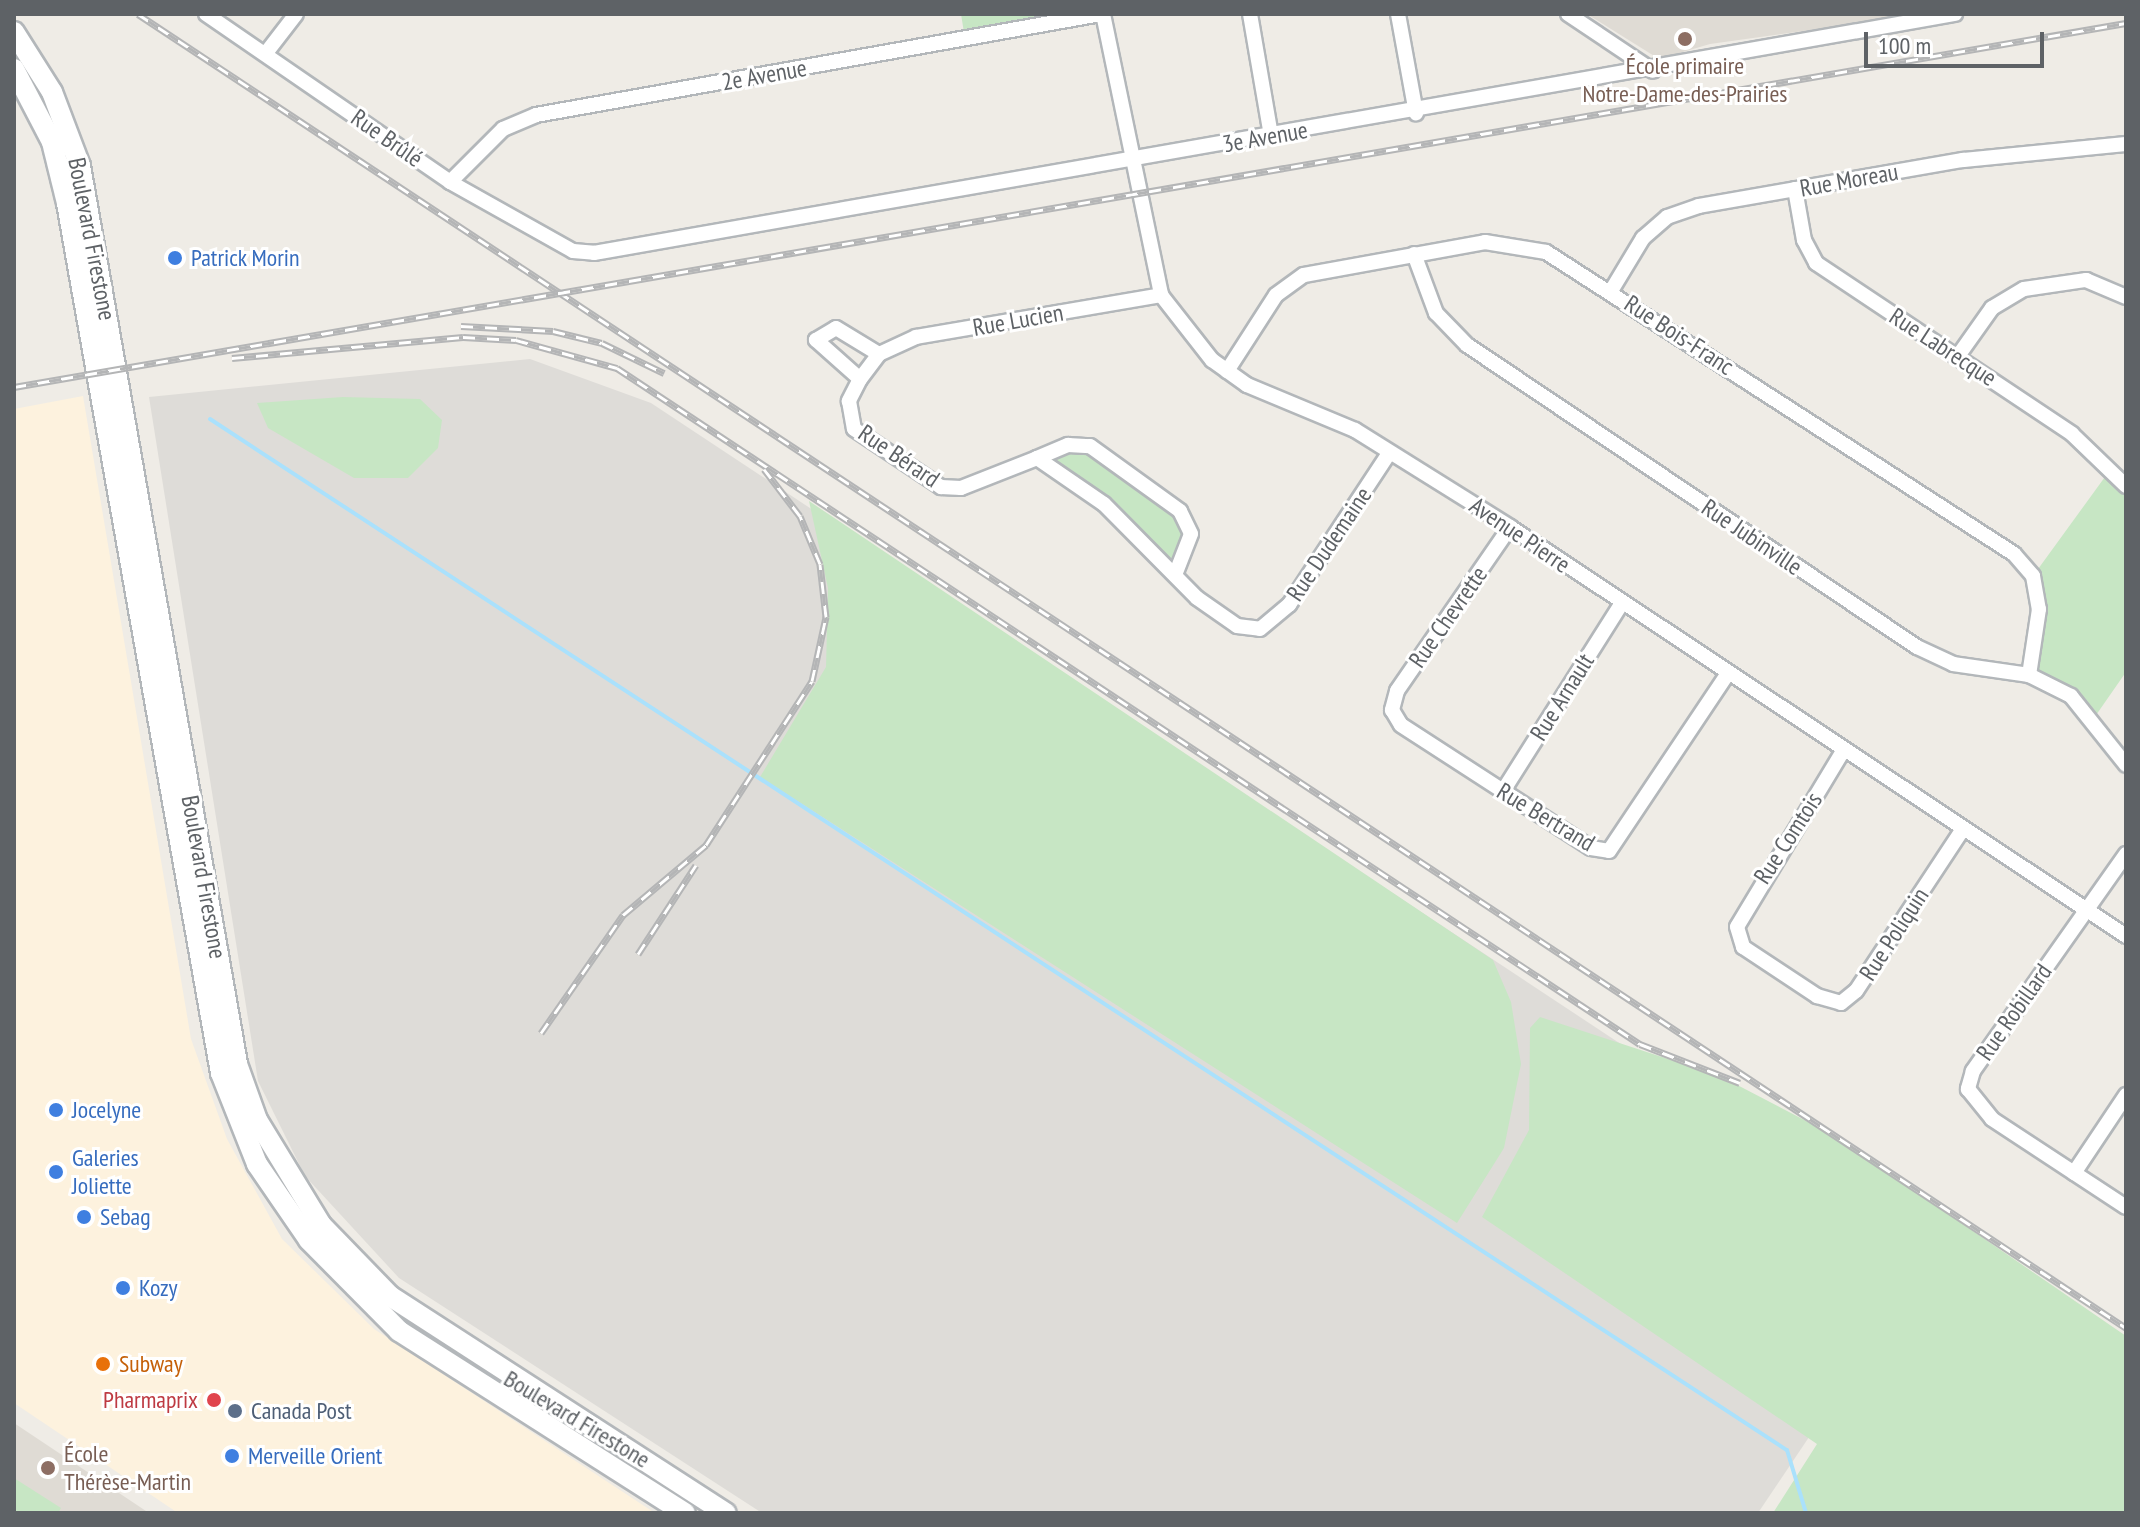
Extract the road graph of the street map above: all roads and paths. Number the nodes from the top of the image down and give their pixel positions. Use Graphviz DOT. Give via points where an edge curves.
graph roads {
  1 [pos="206,14"];
  2 [pos="296,14"];
  3 [pos="1102,14"];
  4 [pos="1250,14"];
  5 [pos="1398,14"];
  6 [pos="1568,14"];
  7 [pos="1955,14"];
  8 [pos="14,32"];
  9 [pos="266,53"];
  10 [pos="14,69"];
  11 [pos="1653,71"];
  12 [pos="1416,113"];
  13 [pos="1271,135"];
  14 [pos="2126,144"];
  15 [pos="1129,160"];
  16 [pos="450,182"];
  17 [pos="1795,189"];
  18 [pos="573,251"];
  19 [pos="1414,254"];
  20 [pos="1611,291"];
  21 [pos="1161,295"];
  22 [pos="2126,297"];
  23 [pos="879,354"];
  24 [pos="1958,356"];
  25 [pos="1227,371"];
  26 [pos="860,379"];
  27 [pos="1390,452"];
  28 [pos="1037,458"];
  29 [pos="2126,486"];
  30 [pos="1510,527"];
  31 [pos="1175,575"];
  32 [pos="1621,604"];
  33 [pos="1728,673"];
  34 [pos="2029,675"];
  35 [pos="1392,710"];
  36 [pos="1843,751"];
  37 [pos="2126,765"];
  38 [pos="1503,791"];
  39 [pos="1963,829"];
  40 [pos="2126,854"];
  41 [pos="2086,910"];
  42 [pos="1737,927"];
  43 [pos="2126,936"];
  44 [pos="2126,1095"];
  45 [pos="2074,1173"];
  46 [pos="2126,1207"];
  47 [pos="685,1513"];
  48 [pos="726,1513"];
  1 -- 9 [label="street, Rue Brûlé"];
  2 -- 9 [label="street"];
  3 -- 15 [label="street, Avenue Pierre"];
  3 -- 16 [label="street, 2e Avenue" via="536,115 503,129"];
  4 -- 13 [label="street"];
  5 -- 12 [label="street"];
  6 -- 11 [label="street"];
  7 -- 11 [label="street, 3e Avenue"];
  8 -- 48 [label="main road, Boulevard Firestone" via="68,125 85,187 237,1064 257,1120 321,1225 390,1296"];
  9 -- 16 [label="street, Rue Brûlé"];
  10 -- 47 [label="main road, Boulevard Firestone" via="52,142 67,203 213,1033 257,1164 309,1240 399,1331"];
  11 -- 12 [label="street, 3e Avenue"];
  12 -- 13 [label="street, 3e Avenue"];
  13 -- 15 [label="street, 3e Avenue"];
  14 -- 17 [label="street, Rue Moreau" via="2051,148"];
  15 -- 18 [label="street, 3e Avenue"];
  15 -- 21 [label="street, Avenue Pierre"];
  16 -- 18 [label="street, Rue Brûlé"];
  17 -- 20 [label="street, Rue Moreau" via="1667,217 1643,238"];
  17 -- 24 [label="street, Rue Labrecque" via="1804,240 1816,263"];
  19 -- 20 [label="street, Rue Bois-Franc" via="1519,243"];
  19 -- 25 [label="street, Rue Bois-Franc" via="1324,268 1290,281"];
  19 -- 34 [label="street, Rue Jubinville" via="1436,313 1467,345 1917,647 1953,664"];
  20 -- 34 [label="street, Rue Bois-Franc" via="2014,554 2033,576 2039,609"];
  21 -- 23 [label="street, Rue Lucien" via="916,337"];
  21 -- 25 [label="street, Avenue Pierre" via="1197,346"];
  22 -- 24 [label="street" via="2086,280 2024,289 1992,308"];
  23 -- 26 [label="street, Rue Lucien"];
  23 -- 26 [label="street" via="836,328 818,332 819,347"];
  24 -- 29 [label="street, Rue Labrecque" via="2072,434"];
  25 -- 27 [label="street, Avenue Pierre"];
  26 -- 28 [label="street, Rue Bérard" via="849,401 854,429 941,487 961,488"];
  27 -- 30 [label="street, Avenue Pierre"];
  27 -- 31 [label="street, Rue Dudemaine" via="1289,605 1260,629 1237,626"];
  28 -- 31 [label="street" via="1104,504"];
  28 -- 31 [label="street, Rue Bérard" via="1068,445 1090,446 1180,511 1191,534"];
  30 -- 32 [label="street, Avenue Pierre"];
  30 -- 35 [label="street, Rue Chevrette" via="1397,691"];
  32 -- 33 [label="street, Avenue Pierre"];
  32 -- 38 [label="street, Rue Arnault"];
  33 -- 36 [label="street, Avenue Pierre"];
  33 -- 38 [label="street, Rue Bertrand" via="1609,851 1591,848"];
  34 -- 37 [label="street, Rue Jubinville" via="2071,696"];
  35 -- 38 [label="street, Rue Bertrand" via="1401,725"];
  36 -- 39 [label="street, Avenue Pierre"];
  36 -- 42 [label="street, Rue Comtois"];
  39 -- 41 [label="street, Avenue Pierre"];
  39 -- 42 [label="street, Rue Poliquin" via="1856,991 1841,1003 1743,947"];
  40 -- 41 [label="street, Rue Robillard"];
  41 -- 43 [label="street, Avenue Pierre"];
  41 -- 45 [label="street, Rue Robillard" via="1973,1071 1968,1089 1992,1119"];
  44 -- 45 [label="street"];
  45 -- 46 [label="street, Rue Robillard"];
}
